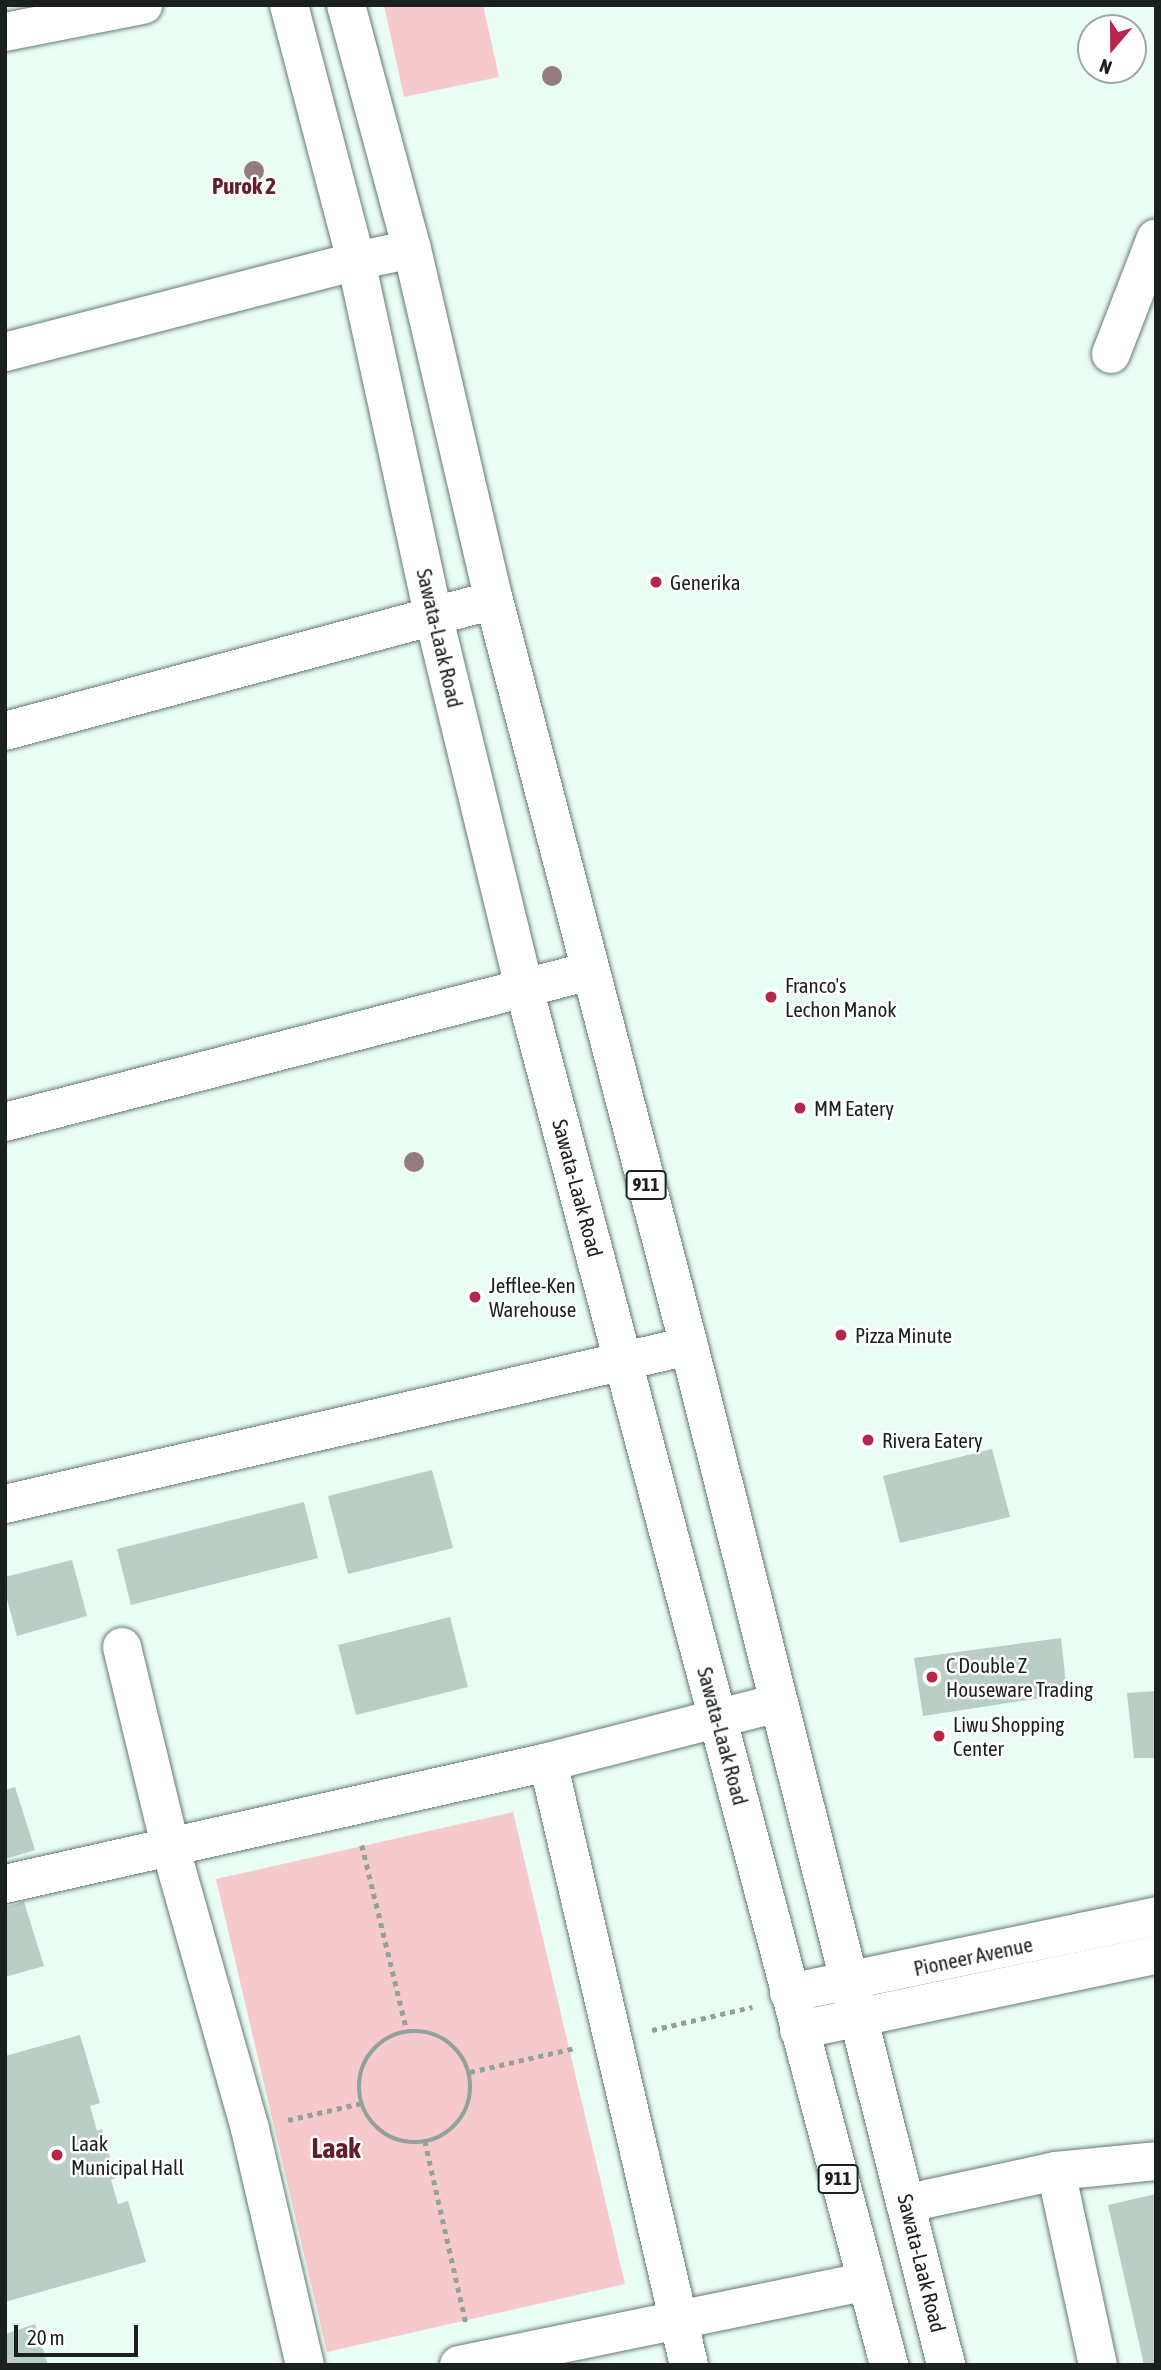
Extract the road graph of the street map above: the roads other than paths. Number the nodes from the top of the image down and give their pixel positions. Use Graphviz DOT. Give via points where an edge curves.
graph roads {
  1 [pos="143,5"];
  2 [pos="289,5"];
  3 [pos="346,5"];
  4 [pos="5,32"];
  5 [pos="1156,238"];
  6 [pos="412,249"];
  7 [pos="356,261"];
  8 [pos="5,352"];
  9 [pos="1111,354"];
  10 [pos="494,600"];
  11 [pos="433,614"];
  12 [pos="5,731"];
  13 [pos="590,971"];
  14 [pos="524,988"];
  15 [pos="5,1122"];
  16 [pos="689,1346"];
  17 [pos="624,1361"];
  18 [pos="5,1504"];
  19 [pos="122,1647"];
  20 [pos="778,1703"];
  21 [pos="719,1719"];
  22 [pos="548,1762"];
  23 [pos="170,1846"];
  24 [pos="5,1884"];
  25 [pos="1156,1916"];
  26 [pos="1156,1955"];
  27 [pos="848,1982"];
  28 [pos="789,1993"];
  29 [pos="858,2019"];
  30 [pos="799,2031"];
  31 [pos="1156,2161"];
  32 [pos="1056,2171"];
  33 [pos="908,2203"];
  34 [pos="865,2282"];
  35 [pos="678,2320"];
  36 [pos="467,2363"];
  37 [pos="305,2365"];
  38 [pos="689,2365"];
  39 [pos="889,2365"];
  40 [pos="946,2365"];
  41 [pos="1098,2365"];
  1 -- 4 [label="main road"];
  2 -- 7 [label="main road, Sawata-Laak Road / 911"];
  3 -- 6 [label="main road, Sawata-Laak Road / 911"];
  5 -- 9 [label="main road"];
  6 -- 7 [label="main road"];
  6 -- 10 [label="main road, Sawata-Laak Road / 911"];
  7 -- 8 [label="main road"];
  7 -- 11 [label="main road, Sawata-Laak Road / 911"];
  10 -- 11 [label="main road"];
  10 -- 13 [label="main road, Sawata-Laak Road / 911"];
  11 -- 12 [label="main road"];
  11 -- 14 [label="main road, Sawata-Laak Road / 911"];
  13 -- 14 [label="main road"];
  13 -- 16 [label="main road, Sawata-Laak Road / 911"];
  14 -- 15 [label="main road"];
  14 -- 17 [label="main road, Sawata-Laak Road / 911"];
  16 -- 17 [label="main road"];
  16 -- 20 [label="main road, Sawata-Laak Road / 911"];
  17 -- 18 [label="main road"];
  17 -- 21 [label="main road, Sawata-Laak Road / 911"];
  19 -- 23 [label="main road"];
  20 -- 21 [label="main road"];
  20 -- 27 [label="main road, Sawata-Laak Road / 911"];
  21 -- 22 [label="main road"];
  21 -- 28 [label="main road, Sawata-Laak Road / 911"];
  22 -- 23 [label="main road"];
  22 -- 35 [label="main road"];
  23 -- 24 [label="main road"];
  23 -- 37 [label="main road" via="250,2129"];
  25 -- 27 [label="main road, Pioneer Avenue"];
  26 -- 29 [label="main road, Pioneer Avenue"];
  27 -- 28 [label="main road, Pioneer Avenue"];
  27 -- 29 [label="main road, Sawata-Laak Road / 911"];
  28 -- 30 [label="main road, Sawata-Laak Road / 911"];
  29 -- 30 [label="main road, Pioneer Avenue"];
  29 -- 33 [label="main road, Sawata-Laak Road / 911"];
  30 -- 34 [label="main road, Sawata-Laak Road / 911"];
  31 -- 32 [label="main road"];
  32 -- 33 [label="main road"];
  32 -- 41 [label="main road"];
  33 -- 40 [label="main road, Sawata-Laak Road / 911"];
  34 -- 35 [label="main road"];
  34 -- 39 [label="main road, Sawata-Laak Road / 911"];
  35 -- 36 [label="main road"];
  35 -- 38 [label="main road"];
}
